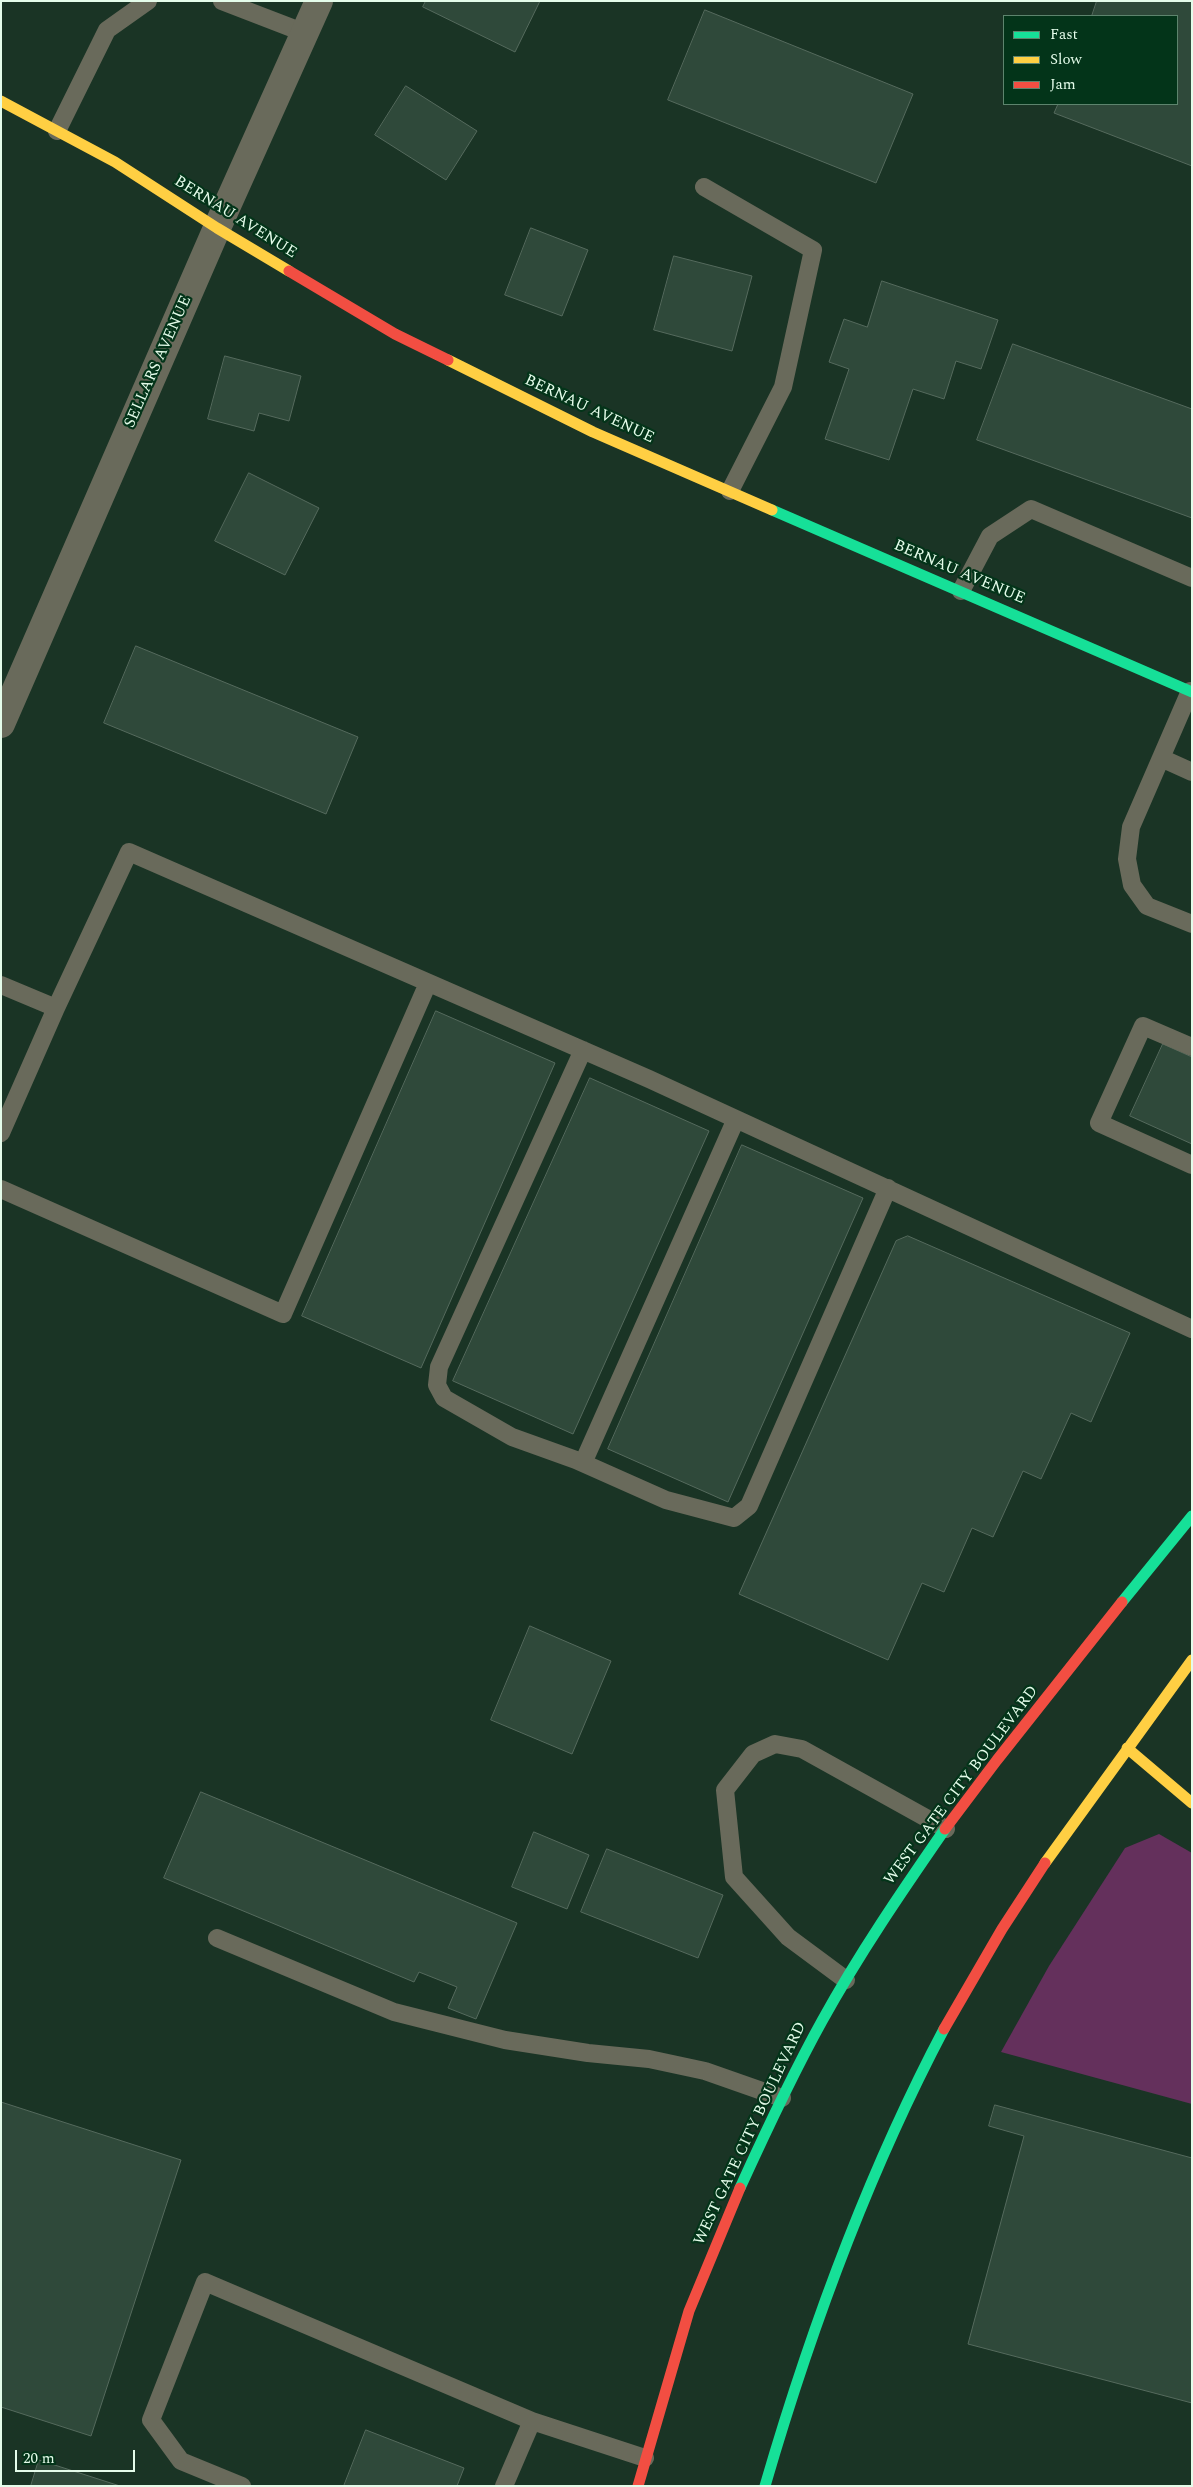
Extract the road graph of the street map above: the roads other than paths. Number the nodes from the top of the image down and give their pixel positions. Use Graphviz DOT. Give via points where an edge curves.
graph roads {
  1 [pos="148,1"];
  2 [pos="222,1"];
  3 [pos="320,1"];
  4 [pos="305,33"];
  5 [pos="1,101"];
  6 [pos="57,131"];
  7 [pos="704,187"];
  8 [pos="217,228"];
  9 [pos="730,491"];
  10 [pos="1192,578"];
  11 [pos="960,592"];
  12 [pos="1191,691"];
  13 [pos="1,724"];
  14 [pos="1161,758"];
  15 [pos="1192,772"];
  16 [pos="1192,924"];
  17 [pos="428,983"];
  18 [pos="1,985"];
  19 [pos="56,1008"];
  20 [pos="1192,1046"];
  21 [pos="583,1050"];
  22 [pos="736,1119"];
  23 [pos="1,1133"];
  24 [pos="1192,1164"];
  25 [pos="888,1188"];
  26 [pos="1,1189"];
  27 [pos="1192,1328"];
  28 [pos="583,1463"];
  29 [pos="1192,1516"];
  30 [pos="1192,1660"];
  31 [pos="1127,1748"];
  32 [pos="1192,1803"];
  33 [pos="946,1829"];
  34 [pos="217,1938"];
  35 [pos="846,1980"];
  36 [pos="782,2098"];
  37 [pos="532,2421"];
  38 [pos="645,2458"];
  39 [pos="242,2486"];
  40 [pos="504,2486"];
  41 [pos="638,2486"];
  42 [pos="766,2486"];
  1 -- 6 [label="lane" via="107,30"];
  2 -- 4 [label="lane"];
  3 -- 4 [label="street, SELLARS AVENUE"];
  4 -- 8 [label="street, SELLARS AVENUE"];
  5 -- 6 [label="main road, BERNAU AVENUE"];
  6 -- 8 [label="main road, BERNAU AVENUE" via="115,162"];
  7 -- 9 [label="lane" via="813,250 783,387"];
  8 -- 9 [label="main road, BERNAU AVENUE" via="395,334 593,432"];
  8 -- 13 [label="street, SELLARS AVENUE"];
  9 -- 11 [label="main road, BERNAU AVENUE"];
  10 -- 11 [label="lane" via="1031,509 990,536"];
  11 -- 12 [label="main road, BERNAU AVENUE"];
  12 -- 14 [label="lane"];
  14 -- 15 [label="lane"];
  14 -- 16 [label="lane" via="1131,827 1127,859 1132,885 1148,906"];
  17 -- 19 [label="lane" via="129,852"];
  17 -- 21 [label="lane"];
  17 -- 26 [label="lane" via="283,1314"];
  18 -- 19 [label="lane"];
  19 -- 23 [label="lane"];
  20 -- 24 [label="lane" via="1143,1026 1099,1123"];
  21 -- 22 [label="lane"];
  21 -- 28 [label="lane" via="439,1367 437,1385 444,1398 512,1437"];
  22 -- 25 [label="lane"];
  22 -- 28 [label="lane"];
  25 -- 27 [label="lane"];
  25 -- 28 [label="lane" via="749,1506 734,1518 666,1500"];
  29 -- 33 [label="main road, WEST GATE CITY BOULEVARD"];
  30 -- 31 [label="main road"];
  31 -- 32 [label="main road"];
  31 -- 42 [label="main road" via="1034,1878 982,1962 902,2115 836,2265"];
  33 -- 35 [label="main road, WEST GATE CITY BOULEVARD"];
  33 -- 35 [label="lane" via="793,1747 775,1744 753,1754 725,1790 734,1877 788,1937"];
  34 -- 36 [label="lane" via="394,2012 505,2040 649,2059 705,2071"];
  35 -- 36 [label="main road, WEST GATE CITY BOULEVARD"];
  36 -- 38 [label="main road, WEST GATE CITY BOULEVARD" via="724,2223 682,2332"];
  37 -- 38 [label="lane"];
  37 -- 39 [label="lane" via="205,2282 151,2420 181,2461"];
  37 -- 40 [label="lane"];
  38 -- 41 [label="main road, WEST GATE CITY BOULEVARD"];
}
